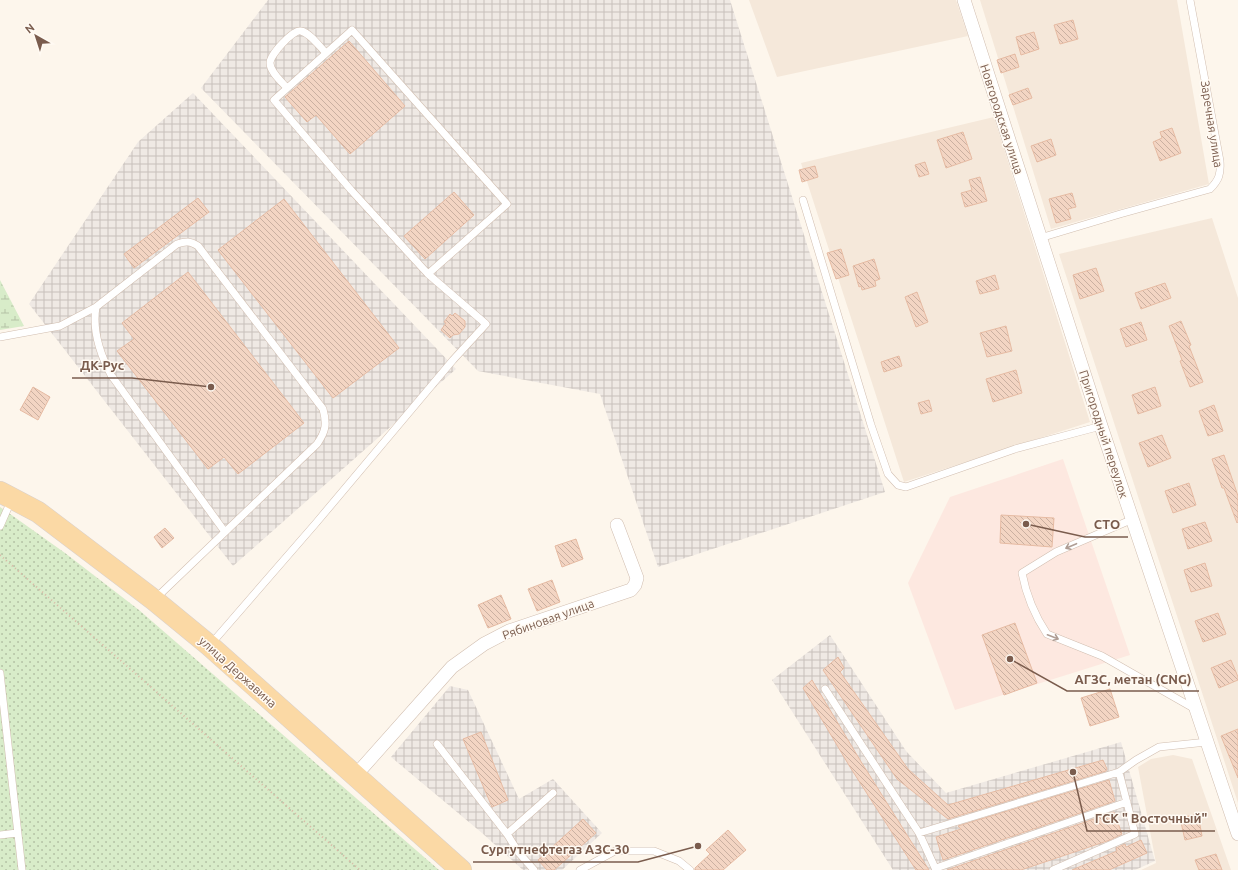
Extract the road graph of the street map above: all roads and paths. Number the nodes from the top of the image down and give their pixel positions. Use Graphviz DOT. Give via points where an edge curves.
graph roads {
  1 [pos="964,0"];
  2 [pos="1190,0"];
  3 [pos="326,53"];
  4 [pos="287,88"];
  5 [pos="804,200"];
  6 [pos="1040,238"];
  7 [pos="428,274"];
  8 [pos="96,307"];
  9 [pos="0,337"];
  10 [pos="1101,426"];
  11 [pos="6,495"];
  12 [pos="1133,519"];
  13 [pos="617,525"];
  14 [pos="0,526"];
  15 [pos="225,532"];
  16 [pos="0,555"];
  17 [pos="154,600"];
  18 [pos="210,646"];
  19 [pos="0,673"];
  20 [pos="824,688"];
  21 [pos="1196,709"];
  22 [pos="1207,742"];
  23 [pos="437,744"];
  24 [pos="1119,772"];
  25 [pos="355,776"];
  26 [pos="553,793"];
  27 [pos="1127,802"];
  28 [pos="17,833"];
  29 [pos="919,833"];
  30 [pos="507,834"];
  31 [pos="1238,834"];
  32 [pos="0,836"];
  33 [pos="936,869"];
  34 [pos="22,870"];
  35 [pos="360,870"];
  36 [pos="461,870"];
  37 [pos="534,870"];
  38 [pos="580,870"];
  39 [pos="690,870"];
  40 [pos="1053,870"];
  1 -- 6 [label="street, Новгородская улица"];
  2 -- 6 [label="lane, Заречная улица" via="1220,161 1221,171 1216,183 1210,189"];
  3 -- 4 [label="lane"];
  3 -- 4 [label="lane" via="302,31 292,33 271,57 270,63"];
  3 -- 7 [label="lane" via="352,30 507,204"];
  4 -- 7 [label="lane" via="274,100"];
  5 -- 10 [label="lane" via="871,425 888,474 898,485 906,487 1015,449"];
  6 -- 10 [label="street, Пригородный переулок"];
  7 -- 18 [label="lane" via="486,324"];
  8 -- 9 [label="lane" via="60,326"];
  8 -- 15 [label="lane" via="95,326 99,345 111,375"];
  8 -- 15 [label="lane" via="177,244 191,241 198,246 323,409 326,420 324,434 317,444"];
  10 -- 12 [label="street, Пригородный переулок"];
  11 -- 14 [label="lane"];
  11 -- 17 [label="main road, улица Державина" via="38,512"];
  12 -- 21 [label="street, Пригородный переулок"];
  12 -- 21 [label="lane, one-way" via="1056,552 1022,573 1025,590 1047,634 1102,656"];
  13 -- 25 [label="street, Рябиновая улица" via="637,578 631,590 509,631 484,644 452,667"];
  15 -- 17 [label="lane"];
  16 -- 35 [label="path"];
  17 -- 18 [label="main road, улица Державина"];
  18 -- 25 [label="main road, улица Державина"];
  19 -- 28 [label="lane"];
  20 -- 29 [label="lane"];
  21 -- 22 [label="street, Пригородный переулок"];
  22 -- 24 [label="lane" via="1159,746"];
  22 -- 31 [label="street, Пригородный переулок"];
  23 -- 30 [label="lane"];
  24 -- 27 [label="lane"];
  24 -- 29 [label="lane"];
  25 -- 36 [label="main road, улица Державина"];
  26 -- 30 [label="lane"];
  27 -- 33 [label="lane"];
  27 -- 40 [label="lane" via="1135,834"];
  28 -- 32 [label="lane"];
  28 -- 34 [label="lane"];
  29 -- 33 [label="lane"];
  30 -- 37 [label="lane"];
  38 -- 39 [label="lane" via="615,851 654,851 679,861"];
}
